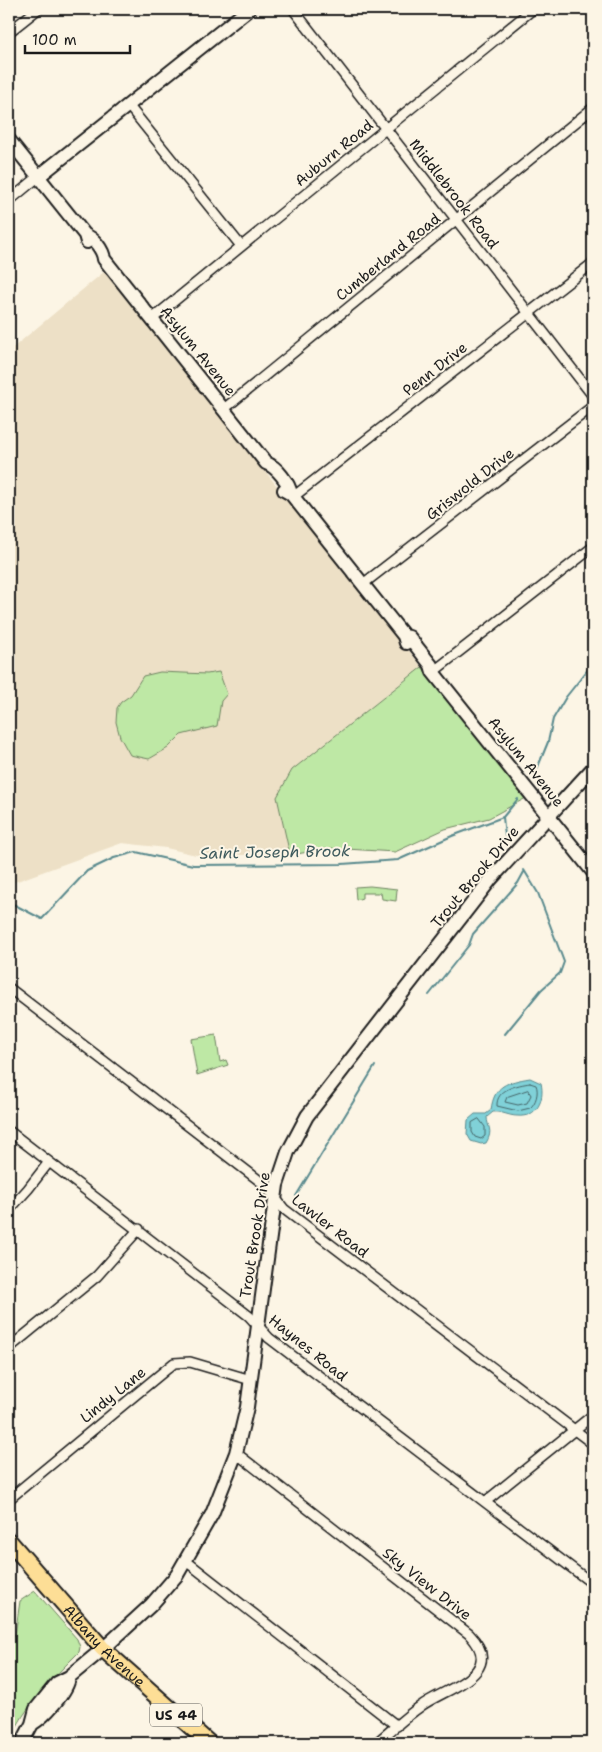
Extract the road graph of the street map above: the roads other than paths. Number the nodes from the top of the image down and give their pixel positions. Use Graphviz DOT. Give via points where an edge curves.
graph roads {
  1 [pos="38,9"];
  2 [pos="249,9"];
  3 [pos="293,9"];
  4 [pos="533,9"];
  5 [pos="9,32"];
  6 [pos="128,105"];
  7 [pos="593,108"];
  8 [pos="386,128"];
  9 [pos="9,140"];
  10 [pos="38,177"];
  11 [pos="9,201"];
  12 [pos="456,220"];
  13 [pos="241,246"];
  14 [pos="593,263"];
  15 [pos="529,312"];
  16 [pos="152,319"];
  17 [pos="593,396"];
  18 [pos="593,406"];
  19 [pos="224,409"];
  20 [pos="292,496"];
  21 [pos="593,547"];
  22 [pos="363,584"];
  23 [pos="434,672"];
  24 [pos="593,768"];
  25 [pos="548,816"];
  26 [pos="593,872"];
  27 [pos="9,988"];
  28 [pos="9,1131"];
  29 [pos="49,1162"];
  30 [pos="275,1199"];
  31 [pos="9,1210"];
  32 [pos="138,1229"];
  33 [pos="258,1326"];
  34 [pos="9,1348"];
  35 [pos="251,1380"];
  36 [pos="593,1415"];
  37 [pos="574,1430"];
  38 [pos="593,1444"];
  39 [pos="236,1453"];
  40 [pos="9,1499"];
  41 [pos="486,1502"];
  42 [pos="9,1541"];
  43 [pos="186,1561"];
  44 [pos="593,1584"];
  45 [pos="103,1649"];
  46 [pos="397,1726"];
  47 [pos="22,1743"];
  48 [pos="209,1743"];
  49 [pos="376,1743"];
  1 -- 5 [label="street"];
  2 -- 6 [label="main road"];
  3 -- 8 [label="street, Middlebrook Road"];
  4 -- 8 [label="street, Auburn Road"];
  6 -- 10 [label="main road"];
  6 -- 13 [label="street"];
  7 -- 12 [label="street, Cumberland Road"];
  8 -- 12 [label="street, Middlebrook Road"];
  8 -- 13 [label="street, Auburn Road"];
  9 -- 10 [label="main road, Asylum Avenue"];
  10 -- 11 [label="street"];
  10 -- 16 [label="main road, Asylum Avenue" via="85,235 98,257 104,259"];
  12 -- 15 [label="street, Middlebrook Road"];
  12 -- 19 [label="street, Cumberland Road"];
  13 -- 16 [label="street, Auburn Road"];
  14 -- 15 [label="street, Penn Drive"];
  15 -- 17 [label="street, Middlebrook Road"];
  15 -- 20 [label="street, Penn Drive"];
  16 -- 19 [label="main road, Asylum Avenue"];
  18 -- 22 [label="street, Griswold Drive"];
  19 -- 20 [label="main road, Asylum Avenue" via="266,463 267,469"];
  20 -- 22 [label="main road, Asylum Avenue"];
  21 -- 23 [label="street"];
  22 -- 23 [label="main road, Asylum Avenue" via="404,636 405,642"];
  23 -- 25 [label="main road, Asylum Avenue"];
  24 -- 25 [label="main road, Trout Brook Drive"];
  25 -- 26 [label="main road, Asylum Avenue"];
  25 -- 30 [label="main road, Trout Brook Drive" via="491,879 308,1116 288,1152"];
  27 -- 30 [label="street, Lawler Road" via="265,1186"];
  28 -- 29 [label="street, Haynes Road"];
  29 -- 31 [label="street"];
  29 -- 32 [label="street, Haynes Road"];
  30 -- 33 [label="main road, Trout Brook Drive"];
  30 -- 37 [label="street, Lawler Road"];
  32 -- 33 [label="street, Haynes Road"];
  32 -- 34 [label="street" via="97,1276"];
  33 -- 35 [label="main road, Trout Brook Drive"];
  33 -- 41 [label="street, Haynes Road" via="269,1338"];
  35 -- 39 [label="main road, Trout Brook Drive"];
  35 -- 40 [label="street, Lindy Lane" via="190,1362 174,1363"];
  36 -- 37 [label="street"];
  37 -- 38 [label="street, Lawler Road"];
  37 -- 41 [label="street"];
  39 -- 43 [label="main road, Trout Brook Drive" via="212,1514"];
  39 -- 46 [label="street, Sky View Drive" via="476,1642 481,1662 473,1676 422,1706"];
  41 -- 44 [label="street, Haynes Road"];
  42 -- 45 [label="highway, Albany Avenue / US 44"];
  43 -- 45 [label="main road, Trout Brook Drive" via="151,1605"];
  43 -- 46 [label="street"];
  45 -- 47 [label="main road, Trout Brook Drive" via="69,1677 65,1690 32,1724"];
  45 -- 48 [label="highway, Albany Avenue / US 44"];
  46 -- 49 [label="street, Sky View Drive"];
}
